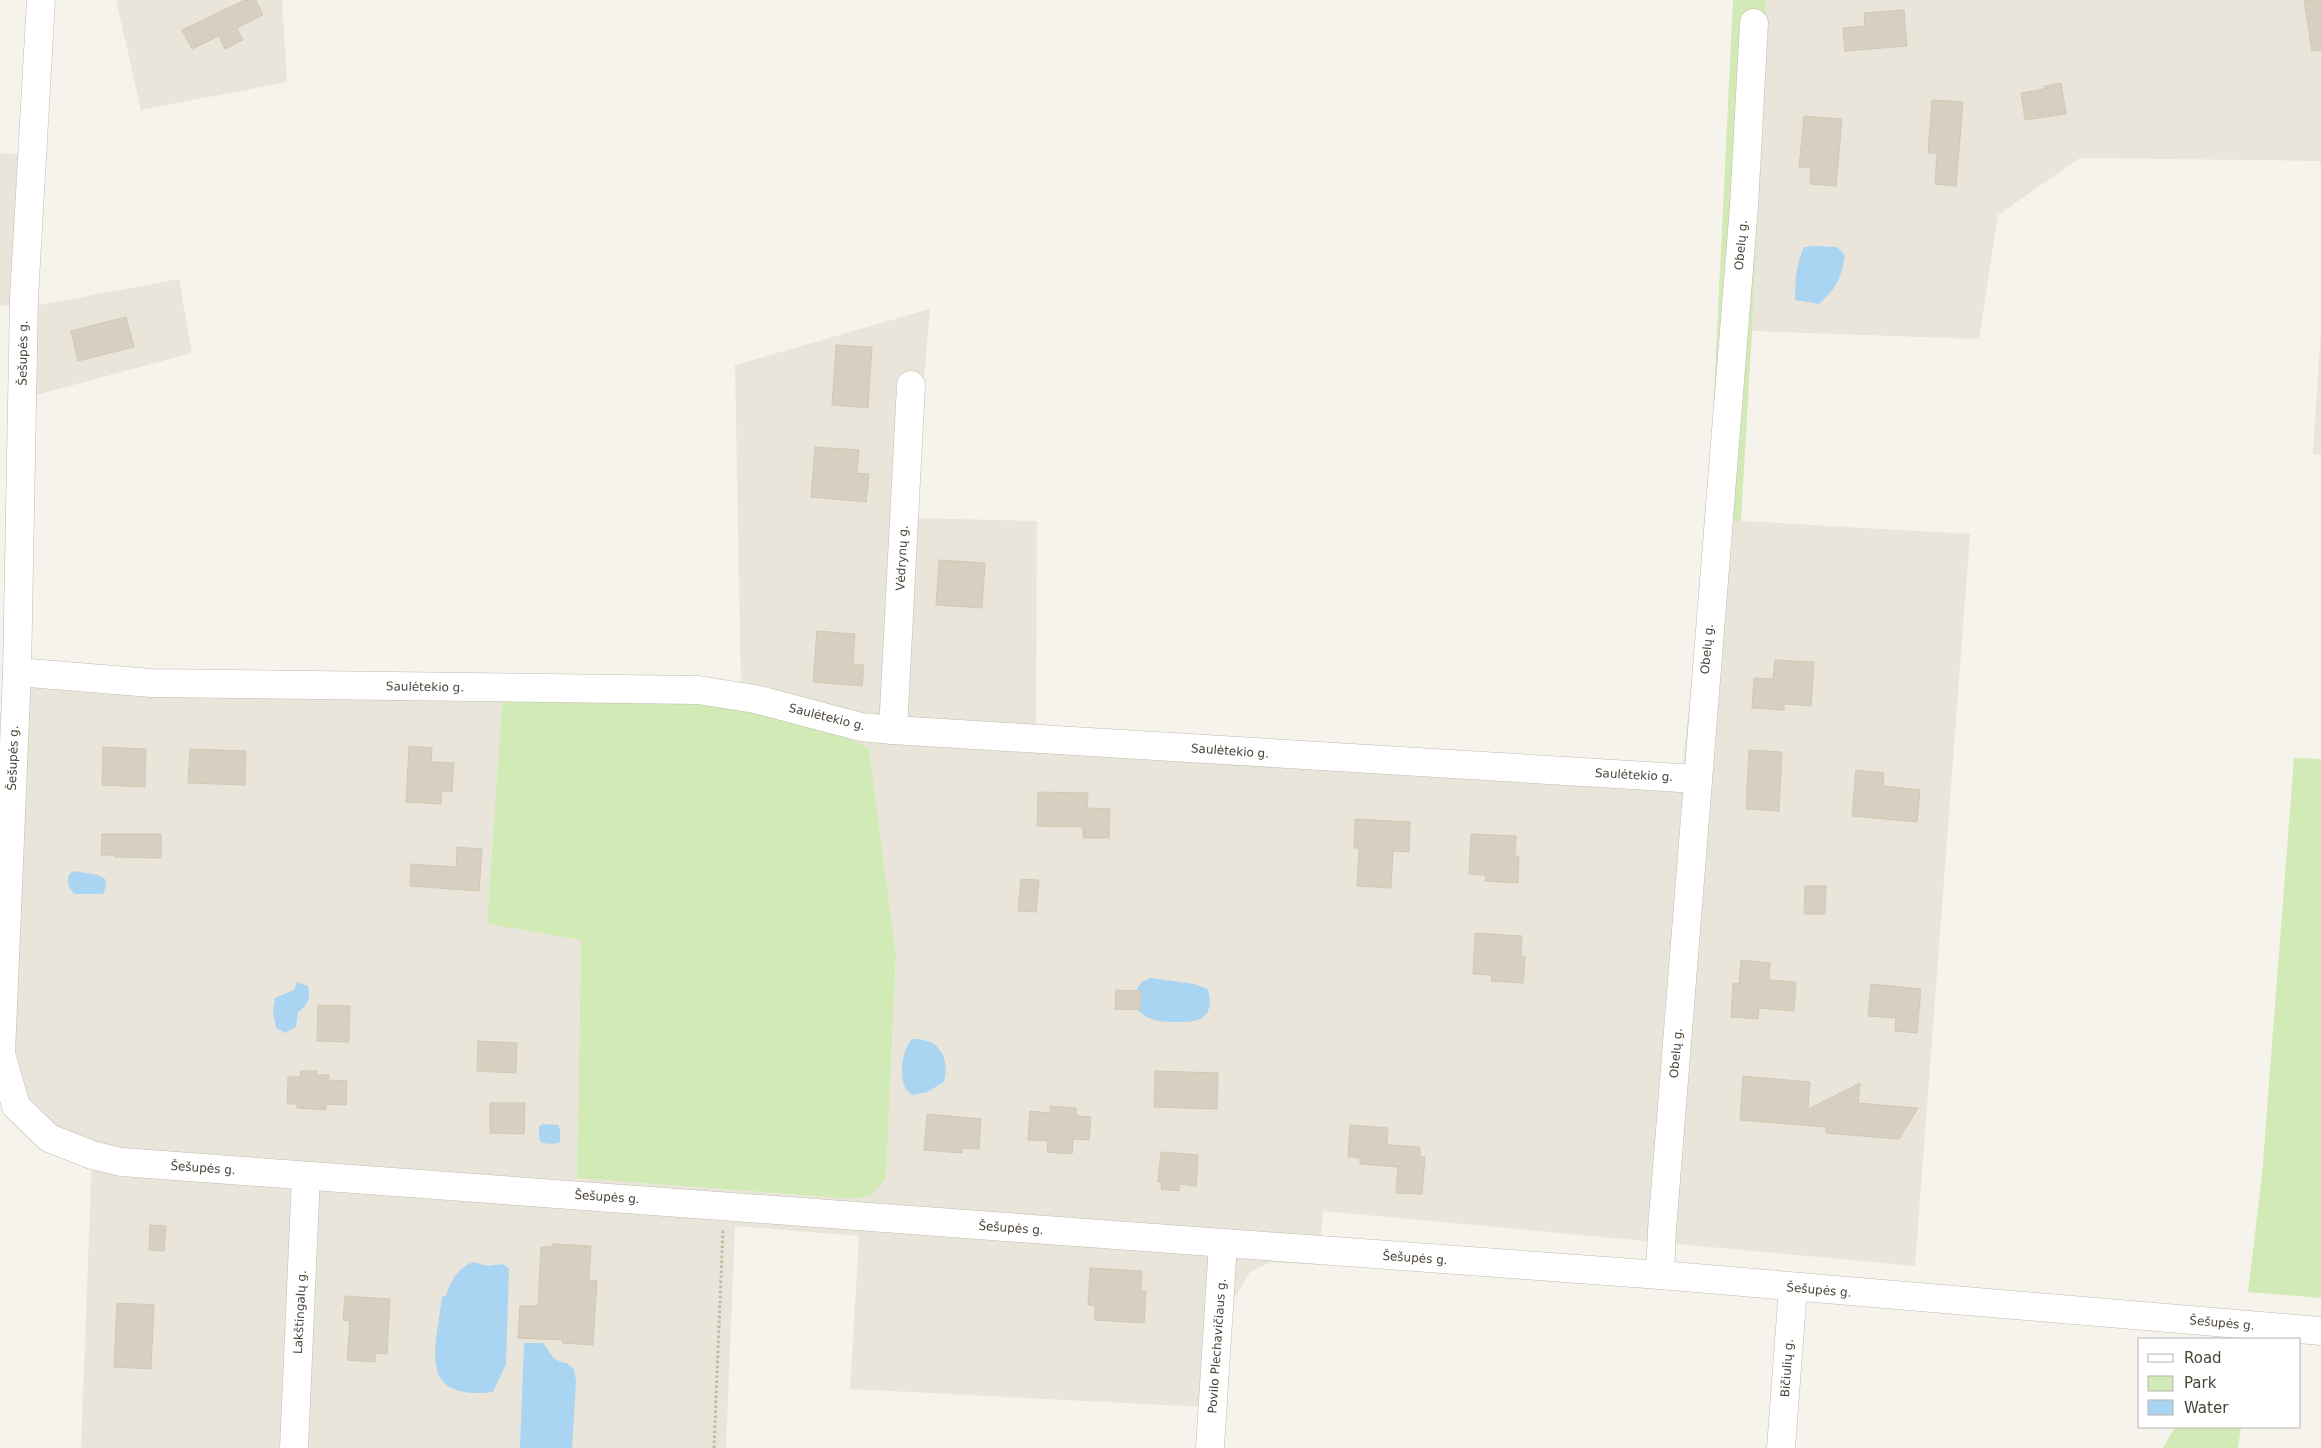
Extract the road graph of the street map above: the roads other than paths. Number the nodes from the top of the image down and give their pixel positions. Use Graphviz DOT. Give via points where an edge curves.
graph roads {
  1 [pos="41,0"];
  2 [pos="1754,23"];
  3 [pos="911,385"];
  4 [pos="17,672"];
  5 [pos="893,730"];
  6 [pos="1697,778"];
  7 [pos="0,1054"];
  8 [pos="306,1176"];
  9 [pos="1223,1244"];
  10 [pos="1660,1275"];
  11 [pos="1793,1288"];
  12 [pos="2321,1331"];
  13 [pos="294,1448"];
  14 [pos="1210,1448"];
  15 [pos="1781,1448"];
  1 -- 4 [label="street, Šešupės g." via="24,298"];
  2 -- 6 [label="street, Obelų g." via="1744,206"];
  3 -- 5 [label="street, Vėdrynų g."];
  4 -- 5 [label="street, Saulėtekio g." via="150,683 698,690 755,699 861,727"];
  4 -- 7 [label="street, Šešupės g."];
  5 -- 6 [label="street, Saulėtekio g."];
  6 -- 10 [label="street, Obelų g."];
  7 -- 8 [label="street, Šešupės g." via="16,1106 49,1138 92,1155 121,1162"];
  8 -- 9 [label="street, Šešupės g."];
  8 -- 13 [label="street, Lakštingalų g."];
  9 -- 10 [label="street, Šešupės g."];
  9 -- 14 [label="street, Povilo Plechavičiaus g."];
  10 -- 11 [label="street, Šešupės g."];
  11 -- 12 [label="street, Šešupės g."];
  11 -- 15 [label="street, Bičiulių g."];
}
